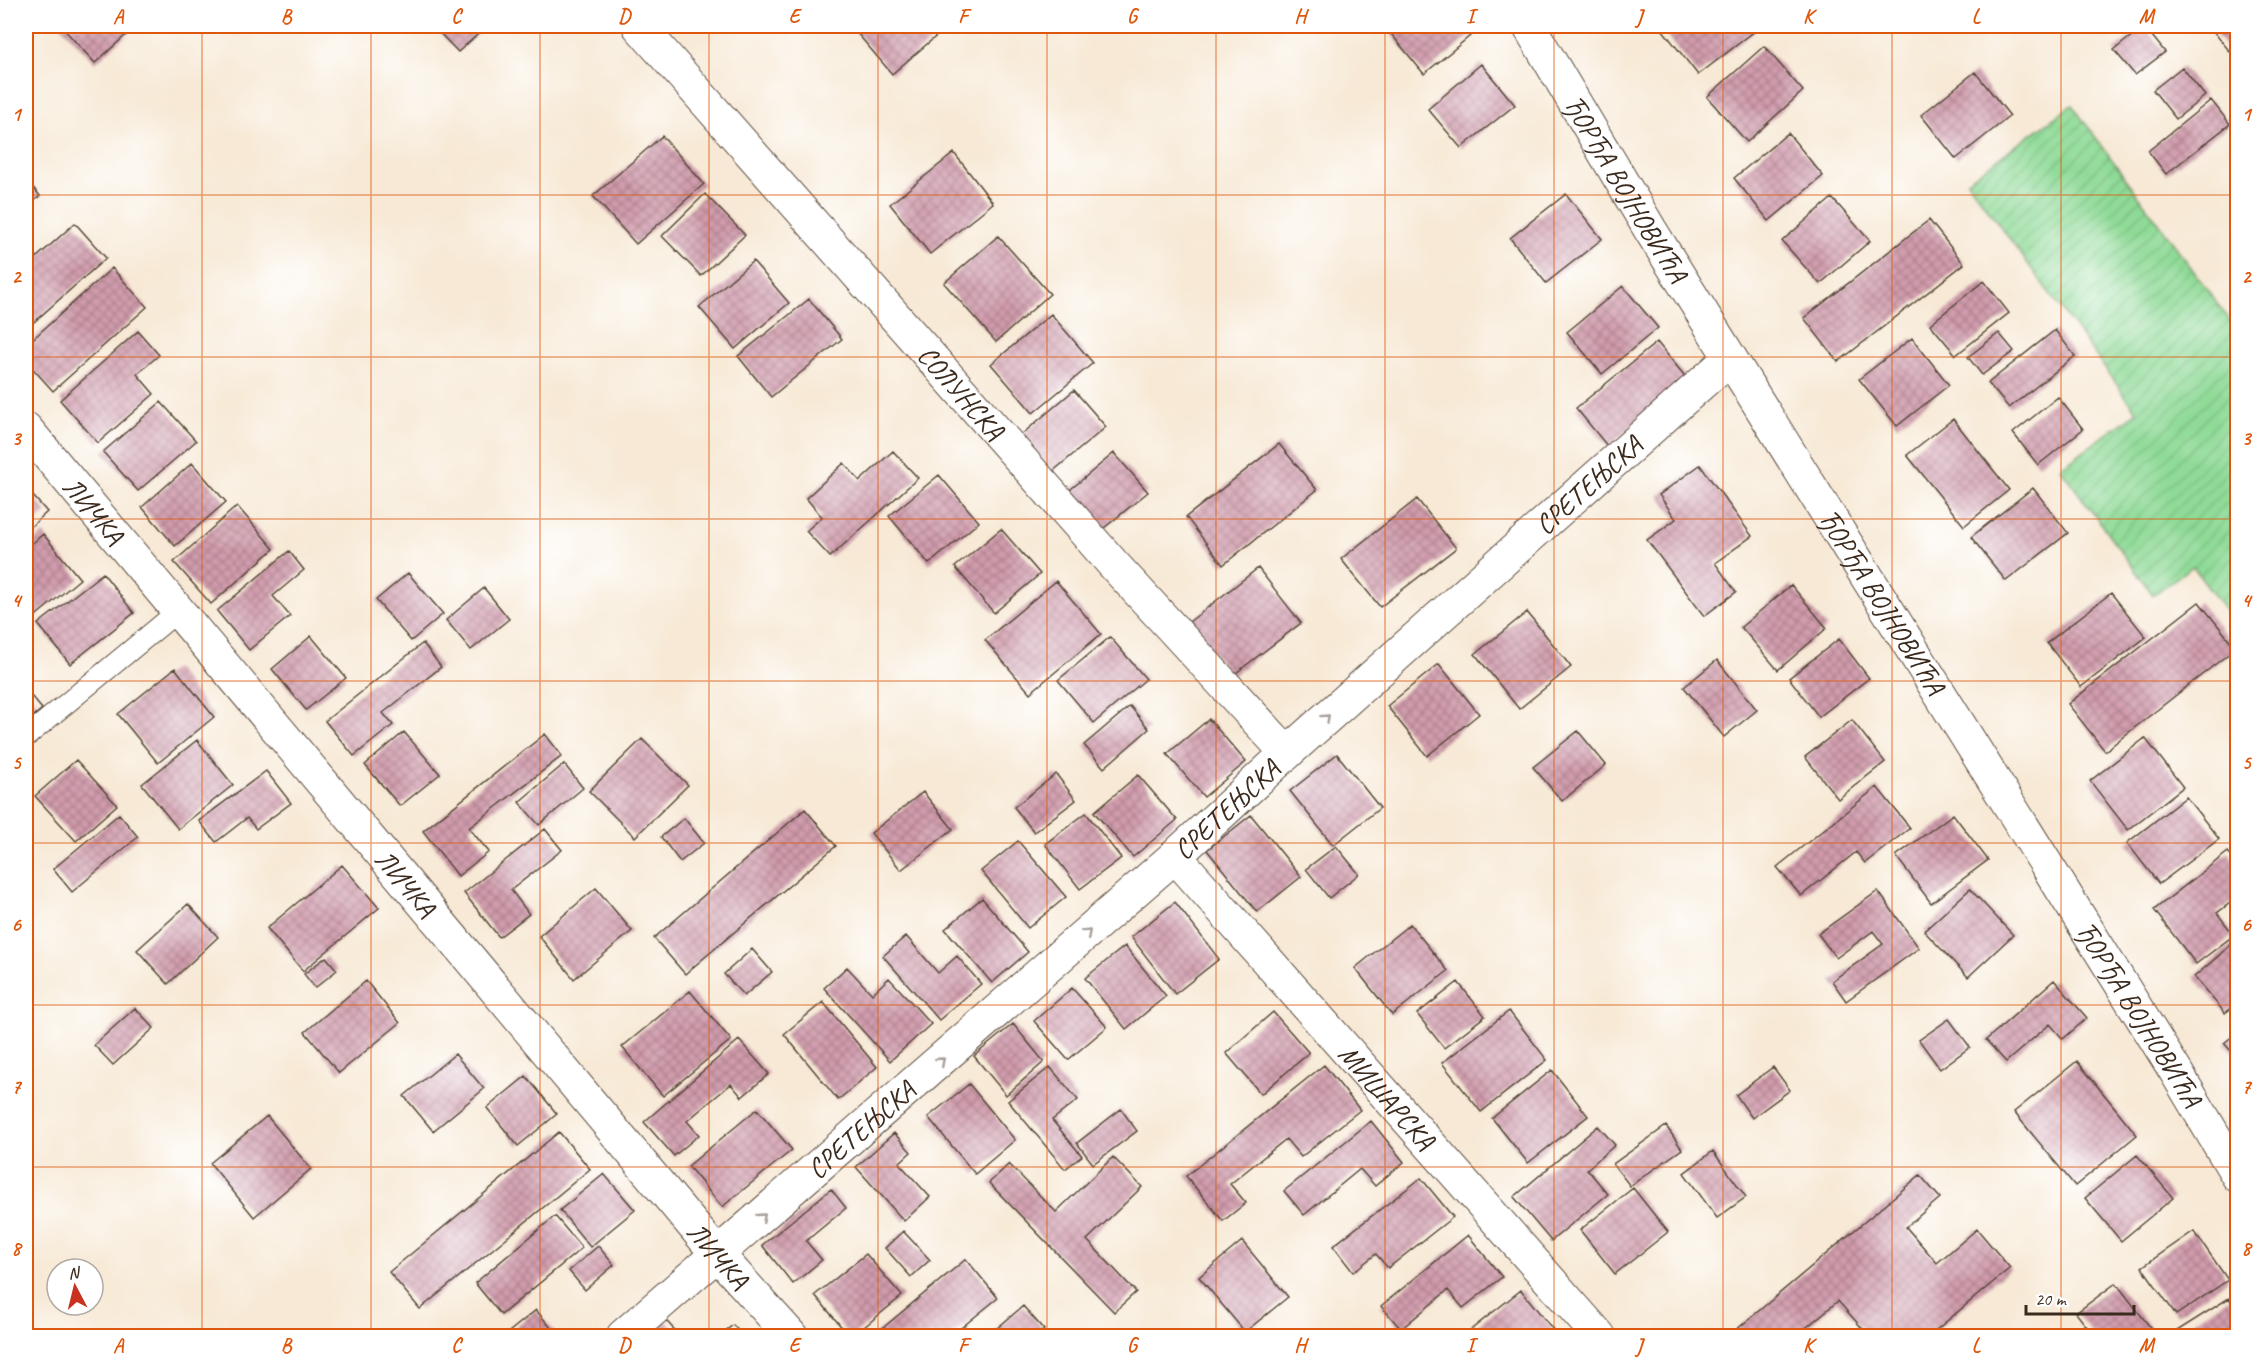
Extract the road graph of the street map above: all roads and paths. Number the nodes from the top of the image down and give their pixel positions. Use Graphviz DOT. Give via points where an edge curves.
graph roads {
  1 [pos="639,26"];
  2 [pos="1529,26"];
  3 [pos="1730,358"];
  4 [pos="26,429"];
  5 [pos="178,611"];
  6 [pos="26,737"];
  7 [pos="1287,753"];
  8 [pos="1175,856"];
  9 [pos="2238,1176"];
  10 [pos="718,1256"];
  11 [pos="623,1336"];
  12 [pos="790,1336"];
  13 [pos="1599,1336"];
  1 -- 7 [label="street, СОЛУНСКА" via="1114,565"];
  2 -- 3 [label="street, ЂОРЂА ВОЈНОВИЋА"];
  7 -- 3 [label="street, СРЕТЕЊСКА, one-way"];
  3 -- 9 [label="street, ЂОРЂА ВОЈНОВИЋА"];
  4 -- 5 [label="street, ЛИЧКА"];
  5 -- 6 [label="lane"];
  5 -- 10 [label="street, ЛИЧКА"];
  7 -- 8 [label="street, СРЕТЕЊСКА"];
  10 -- 8 [label="street, СРЕТЕЊСКА, one-way"];
  8 -- 13 [label="street, МИШАРСКА"];
  10 -- 11 [label="street, СРЕТЕЊСКА"];
  10 -- 12 [label="street, ЛИЧКА"];
}
